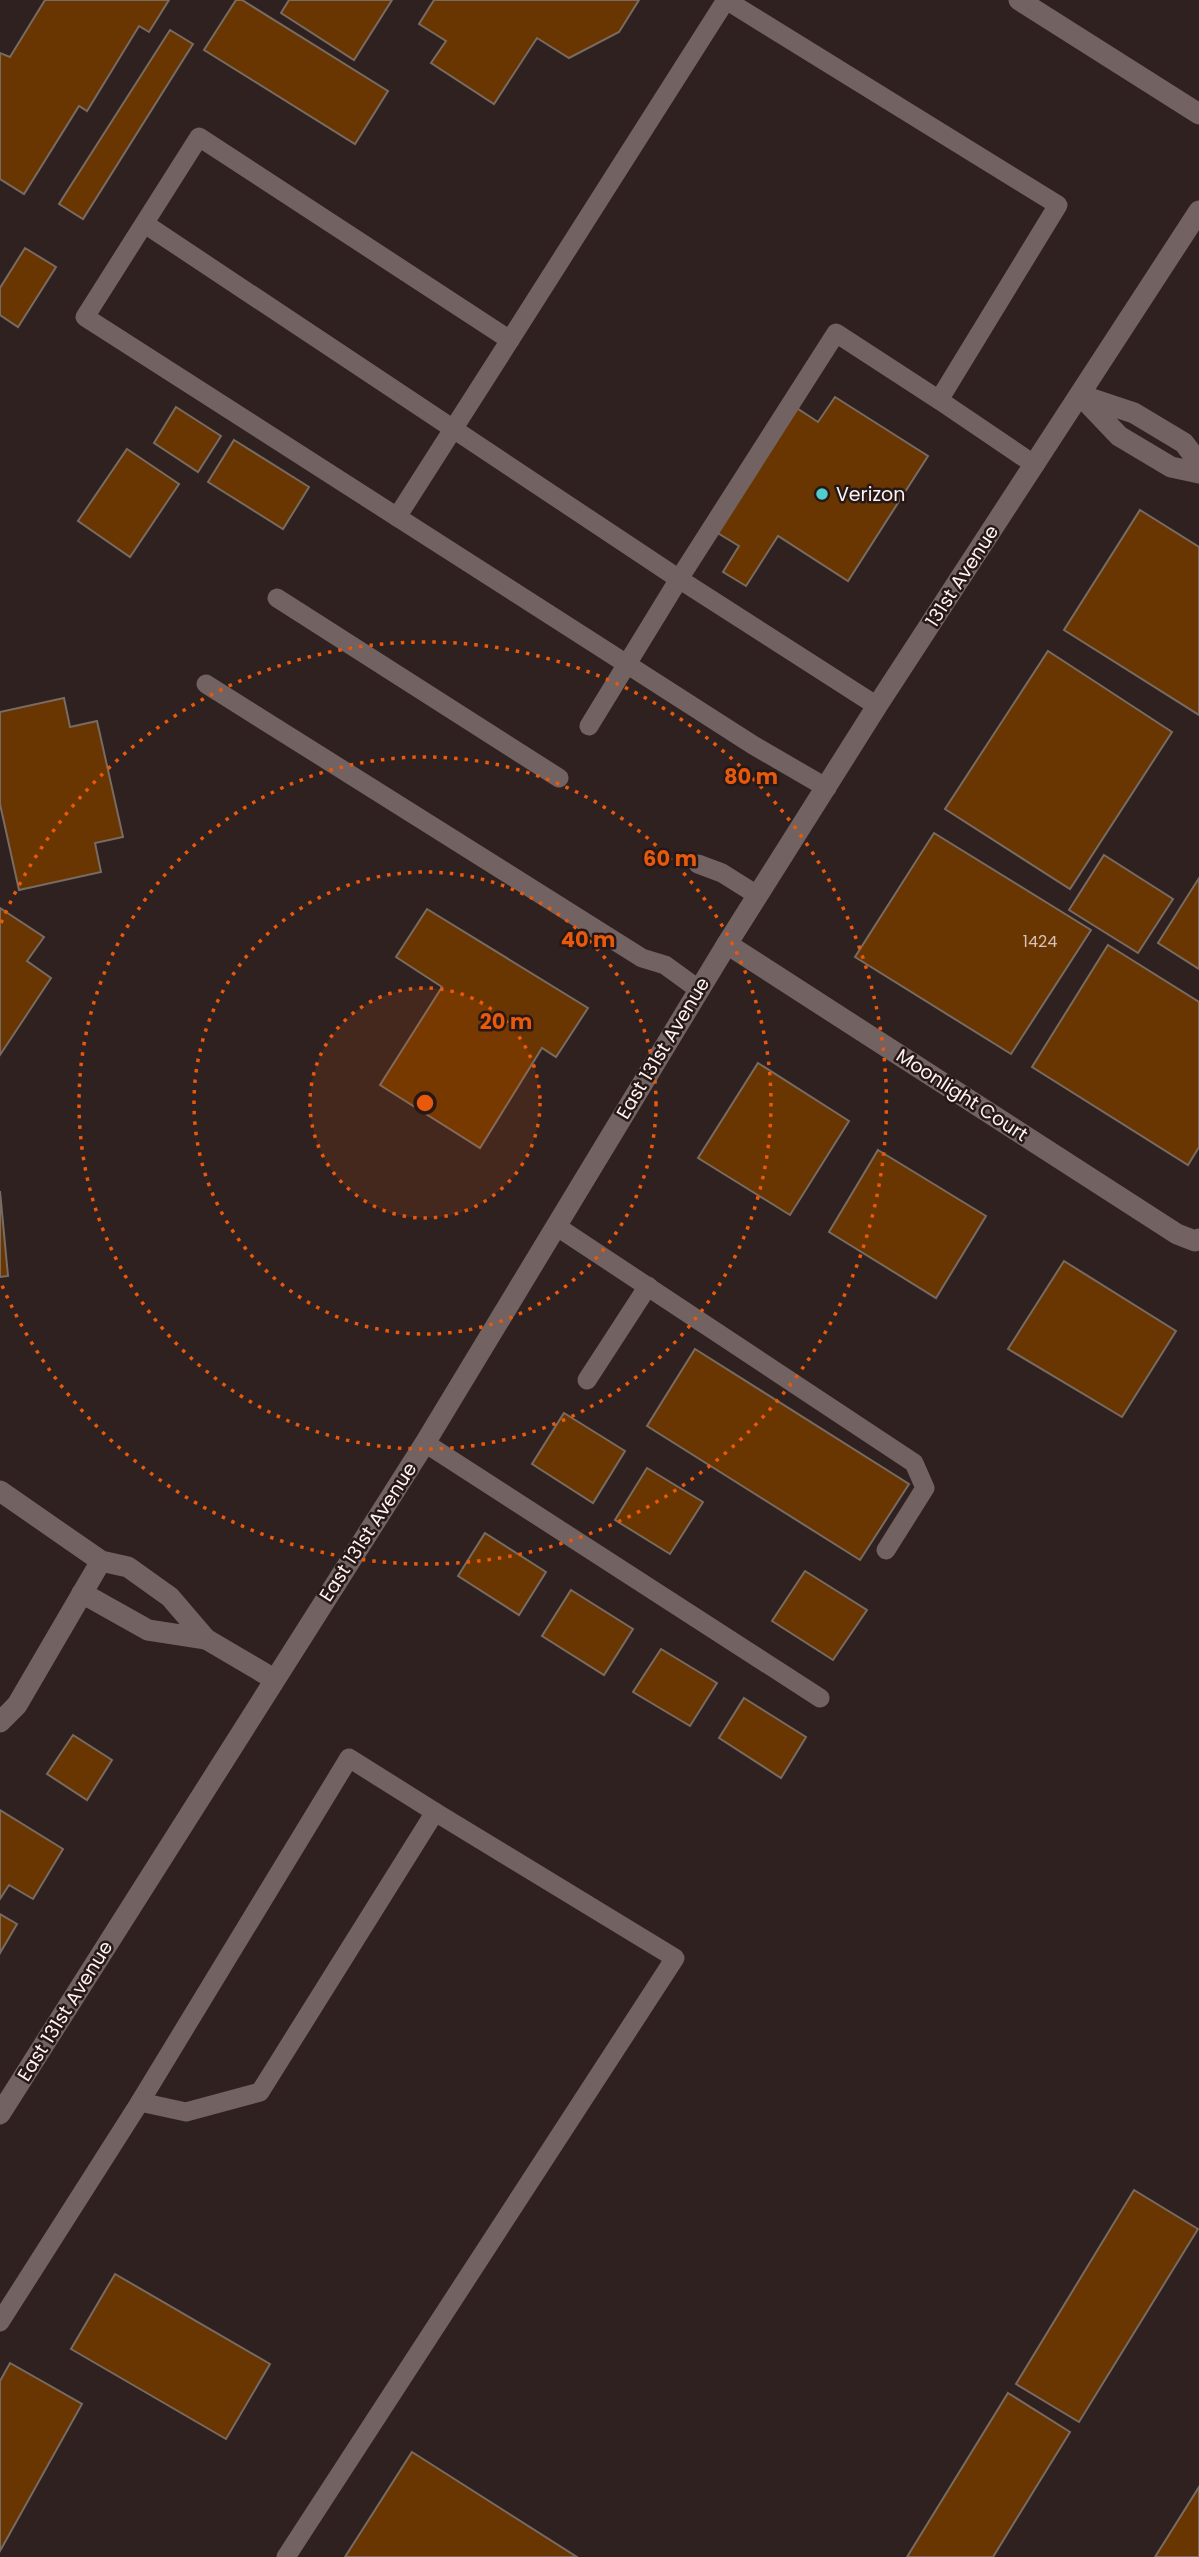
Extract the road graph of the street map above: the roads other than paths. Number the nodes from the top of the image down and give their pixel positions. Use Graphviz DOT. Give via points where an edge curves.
graph roads {
  1 [pos="726,0"];
  2 [pos="1019,0"];
  3 [pos="1199,114"];
  4 [pos="1199,211"];
  5 [pos="145,224"];
  6 [pos="510,341"];
  7 [pos="1080,395"];
  8 [pos="939,400"];
  9 [pos="452,428"];
  10 [pos="1199,463"];
  11 [pos="1035,465"];
  12 [pos="1199,473"];
  13 [pos="397,517"];
  14 [pos="679,579"];
  15 [pos="278,598"];
  16 [pos="627,664"];
  17 [pos="206,684"];
  18 [pos="877,706"];
  19 [pos="589,726"];
  20 [pos="559,778"];
  21 [pos="827,788"];
  22 [pos="698,864"];
  23 [pos="758,895"];
  24 [pos="727,944"];
  25 [pos="698,989"];
  26 [pos="556,1226"];
  27 [pos="1199,1239"];
  28 [pos="648,1286"];
  29 [pos="587,1380"];
  30 [pos="425,1443"];
  31 [pos="0,1491"];
  32 [pos="886,1550"];
  33 [pos="101,1561"];
  34 [pos="82,1593"];
  35 [pos="206,1639"];
  36 [pos="274,1679"];
  37 [pos="820,1698"];
  38 [pos="0,1722"];
  39 [pos="435,1812"];
  40 [pos="140,2102"];
  41 [pos="0,2115"];
  42 [pos="0,2322"];
  43 [pos="286,2557"];
  1 -- 6 [label="lane"];
  1 -- 8 [label="lane" via="1058,205"];
  2 -- 3 [label="street"];
  4 -- 7 [label="street, 131st Avenue"];
  5 -- 6 [label="lane" via="200,137"];
  5 -- 9 [label="lane"];
  5 -- 13 [label="lane" via="85,317"];
  6 -- 9 [label="lane"];
  7 -- 10 [label="street" via="1134,413 1184,443"];
  7 -- 11 [label="street, 131st Avenue"];
  7 -- 12 [label="street" via="1119,436 1171,467"];
  8 -- 11 [label="lane"];
  8 -- 14 [label="lane" via="836,333"];
  9 -- 13 [label="lane"];
  9 -- 14 [label="lane"];
  11 -- 18 [label="street, 131st Avenue"];
  13 -- 16 [label="lane"];
  14 -- 16 [label="lane"];
  14 -- 18 [label="lane"];
  15 -- 20 [label="lane"];
  16 -- 19 [label="lane"];
  16 -- 21 [label="lane"];
  17 -- 25 [label="lane"];
  18 -- 21 [label="street, 131st Avenue"];
  21 -- 23 [label="street, 131st Avenue"];
  22 -- 23 [label="lane"];
  23 -- 24 [label="street, 131st Avenue"];
  24 -- 25 [label="street, East 131st Avenue"];
  24 -- 27 [label="street, Moonlight Court" via="1177,1234"];
  25 -- 26 [label="street, East 131st Avenue"];
  26 -- 28 [label="lane"];
  26 -- 30 [label="street, East 131st Avenue"];
  28 -- 29 [label="lane"];
  28 -- 32 [label="lane" via="914,1463 925,1488"];
  30 -- 36 [label="street, East 131st Avenue"];
  30 -- 37 [label="lane"];
  31 -- 33 [label="street"];
  33 -- 34 [label="street"];
  33 -- 35 [label="street" via="128,1567 170,1597"];
  34 -- 35 [label="street" via="148,1630"];
  34 -- 38 [label="street" via="17,1705"];
  35 -- 36 [label="street"];
  36 -- 41 [label="street, East 131st Avenue"];
  39 -- 40 [label="lane" via="260,2092 186,2112"];
  39 -- 40 [label="lane" via="349,1758"];
  39 -- 43 [label="lane" via="675,1958"];
  40 -- 42 [label="lane"];
}
